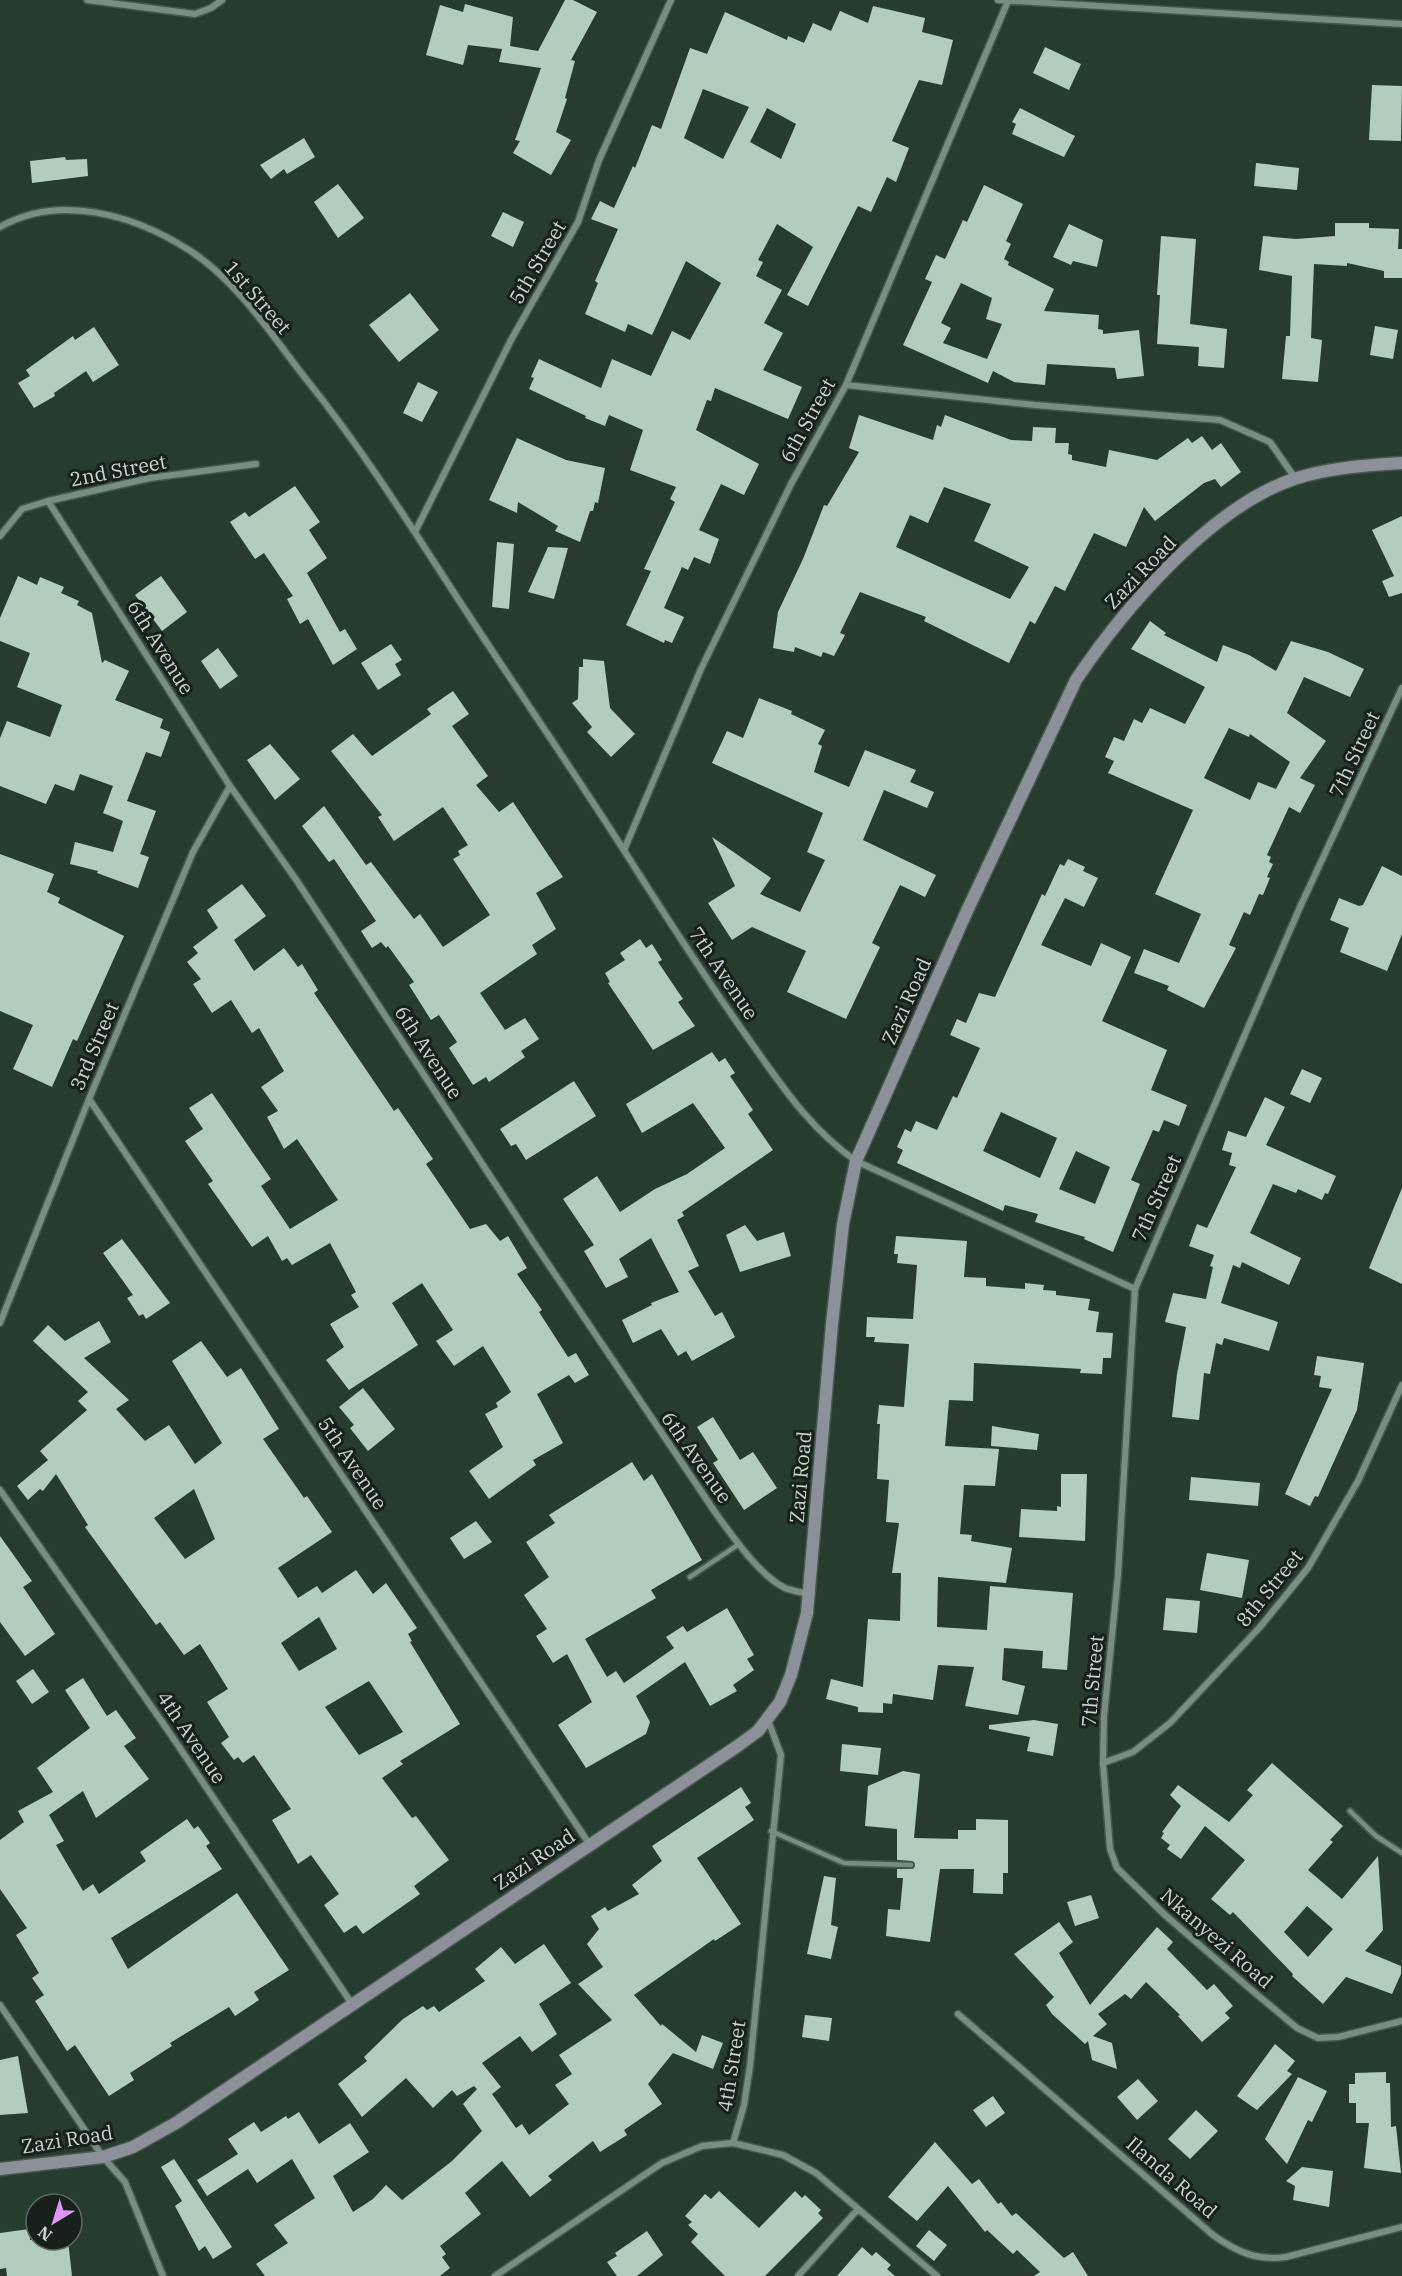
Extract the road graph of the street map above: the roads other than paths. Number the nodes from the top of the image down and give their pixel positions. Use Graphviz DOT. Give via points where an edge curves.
graph roads {
  1 [pos="87,0"];
  2 [pos="222,0"];
  3 [pos="671,0"];
  4 [pos="998,0"];
  5 [pos="1008,1"];
  6 [pos="1402,24"];
  7 [pos="0,227"];
  8 [pos="846,385"];
  9 [pos="1402,463"];
  10 [pos="256,464"];
  11 [pos="1295,478"];
  12 [pos="48,501"];
  13 [pos="415,532"];
  14 [pos="0,536"];
  15 [pos="1402,688"];
  16 [pos="230,786"];
  17 [pos="624,850"];
  18 [pos="90,1099"];
  19 [pos="856,1161"];
  20 [pos="1135,1289"];
  21 [pos="0,1323"];
  22 [pos="1402,1385"];
  23 [pos="0,1490"];
  24 [pos="739,1544"];
  25 [pos="690,1577"];
  26 [pos="809,1594"];
  27 [pos="768,1720"];
  28 [pos="1104,1763"];
  29 [pos="1350,1811"];
  30 [pos="771,1831"];
  31 [pos="590,1845"];
  32 [pos="1402,1853"];
  33 [pos="911,1865"];
  34 [pos="0,2005"];
  35 [pos="352,2006"];
  36 [pos="958,2014"];
  37 [pos="1402,2021"];
  38 [pos="733,2143"];
  39 [pos="103,2157"];
  40 [pos="0,2169"];
  41 [pos="858,2210"];
  42 [pos="1402,2228"];
  43 [pos="163,2276"];
  44 [pos="495,2276"];
  45 [pos="798,2276"];
  46 [pos="937,2276"];
  1 -- 2 [label="street" via="195,14"];
  3 -- 13 [label="street, 5th Street" via="598,160 578,222 511,340"];
  4 -- 5 [label="street"];
  5 -- 6 [label="street"];
  5 -- 8 [label="street, 6th Street"];
  7 -- 13 [label="street, 1st Street" via="40,211 91,211 151,231 189,250 238,294 343,425"];
  8 -- 11 [label="street" via="1220,420 1270,442"];
  8 -- 17 [label="street, 6th Street" via="791,484 710,650"];
  9 -- 11 [label="street, Zazi Road"];
  10 -- 12 [label="street, 2nd Street" via="150,478"];
  11 -- 19 [label="street, Zazi Road" via="1265,490 1208,530 1135,602 1076,680 966,913"];
  12 -- 14 [label="street, 2nd Street" via="22,509"];
  12 -- 16 [label="street, 6th Avenue"];
  13 -- 17 [label="street, 7th Avenue"];
  15 -- 20 [label="street, 7th Street" via="1300,907"];
  16 -- 18 [label="street, 3rd Street" via="193,852"];
  16 -- 24 [label="street, 6th Avenue" via="297,881 634,1394"];
  17 -- 19 [label="street, 7th Avenue" via="703,975 786,1093 834,1145"];
  18 -- 21 [label="street, 3rd Street"];
  18 -- 31 [label="street, 5th Avenue"];
  19 -- 20 [label="street, 7th Avenue"];
  19 -- 26 [label="street, Zazi Road" via="843,1224"];
  20 -- 28 [label="street, 7th Street" via="1119,1575 1104,1716"];
  22 -- 28 [label="street, 8th Street" via="1353,1491 1308,1568 1260,1627 1170,1723 1133,1752"];
  23 -- 35 [label="street, 4th Avenue" via="167,1729"];
  24 -- 25 [label="lane"];
  24 -- 26 [label="street, 6th Avenue" via="785,1588"];
  26 -- 27 [label="street, Zazi Road" via="791,1675"];
  27 -- 30 [label="street, 4th Street" via="781,1755"];
  27 -- 31 [label="street, Zazi Road" via="739,1745"];
  28 -- 37 [label="street, Nkanyezi Road" via="1110,1849 1117,1868 1223,1965 1298,2028 1317,2038 1338,2037"];
  29 -- 32 [label="lane" via="1376,1836"];
  30 -- 33 [label="lane" via="844,1863"];
  30 -- 38 [label="street, 4th Street" via="750,2066"];
  31 -- 35 [label="street, Zazi Road"];
  34 -- 39 [label="street"];
  35 -- 39 [label="street, Zazi Road" via="177,2123 133,2147"];
  36 -- 42 [label="street, Ilanda Road" via="1214,2235 1242,2253 1271,2259 1286,2257"];
  38 -- 41 [label="street" via="800,2162"];
  38 -- 44 [label="street" via="702,2146 662,2163"];
  39 -- 40 [label="street, Zazi Road"];
  39 -- 43 [label="street" via="125,2182"];
  41 -- 45 [label="street"];
  41 -- 46 [label="street"];
}
